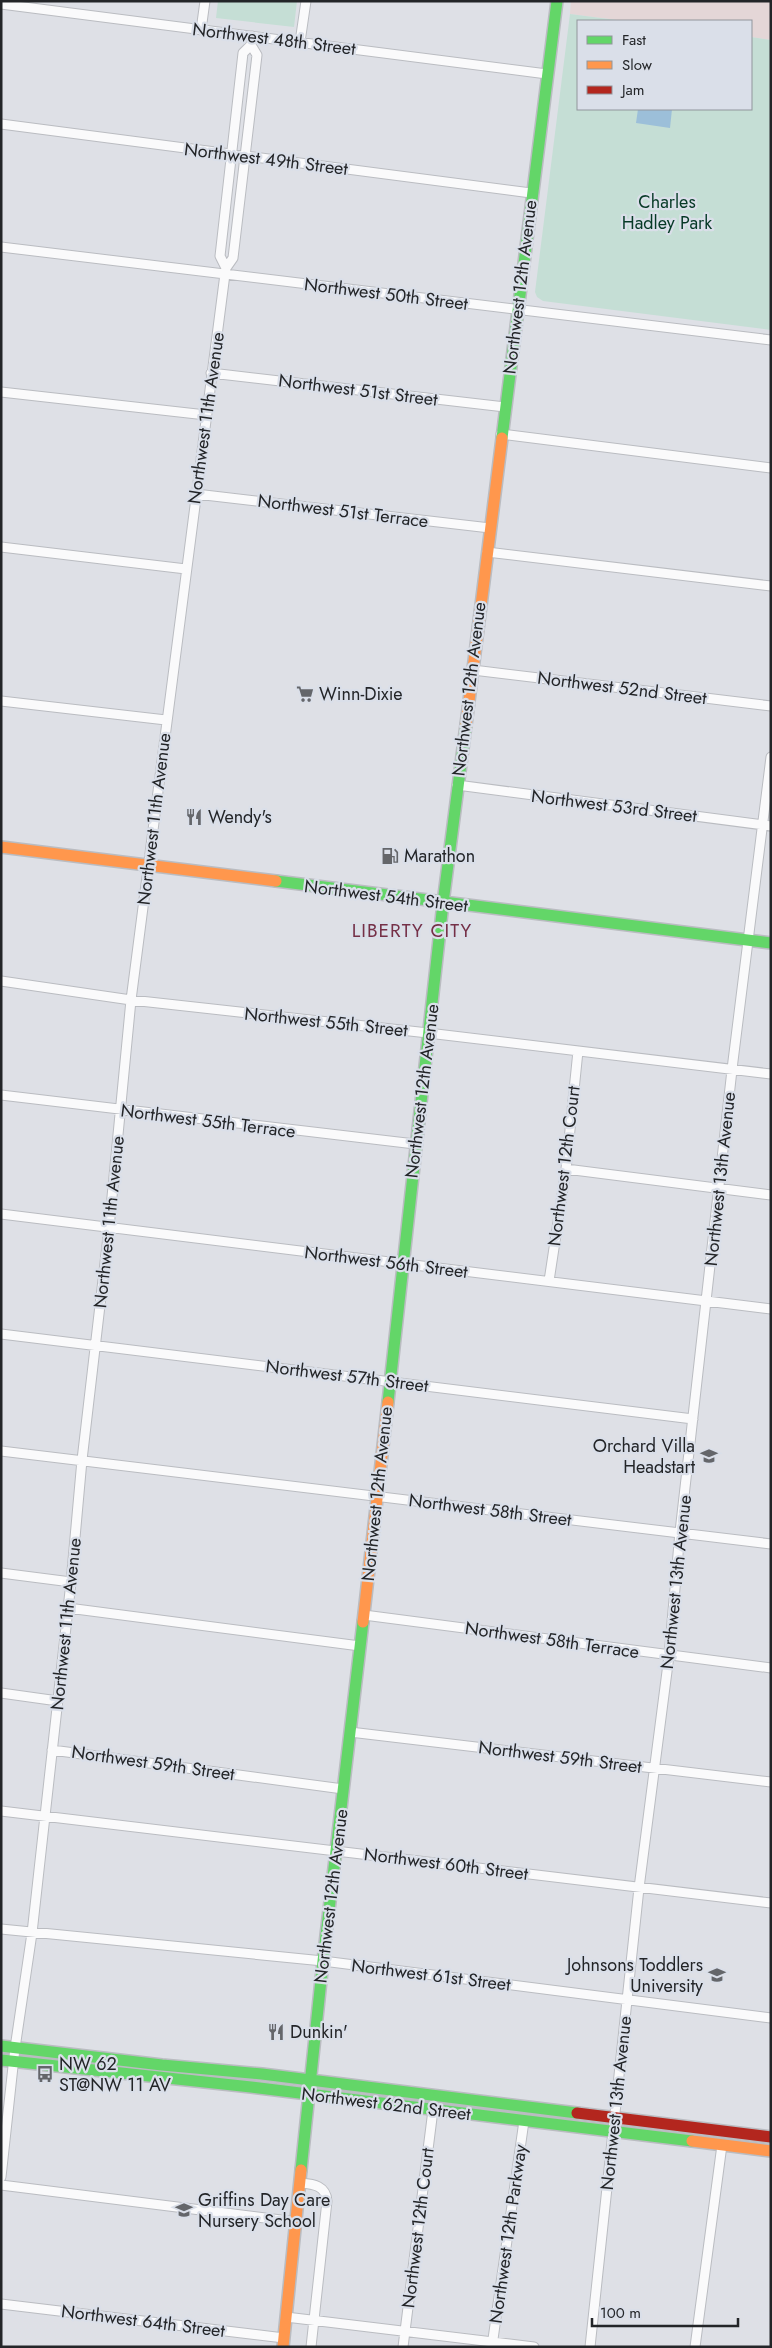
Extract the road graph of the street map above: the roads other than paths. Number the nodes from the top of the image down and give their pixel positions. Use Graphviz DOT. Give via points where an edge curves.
graph roads {
  1 [pos="206,1"];
  2 [pos="306,1"];
  3 [pos="557,1"];
  4 [pos="1,4"];
  5 [pos="201,30"];
  6 [pos="251,40"];
  7 [pos="300,42"];
  8 [pos="547,74"];
  9 [pos="1,124"];
  10 [pos="231,155"];
  11 [pos="244,157"];
  12 [pos="532,193"];
  13 [pos="1,247"];
  14 [pos="225,271"];
  15 [pos="517,311"];
  16 [pos="771,340"];
  17 [pos="212,374"];
  18 [pos="1,392"];
  19 [pos="504,407"];
  20 [pos="206,415"];
  21 [pos="502,434"];
  22 [pos="771,468"];
  23 [pos="196,494"];
  24 [pos="490,528"];
  25 [pos="1,547"];
  26 [pos="487,552"];
  27 [pos="186,569"];
  28 [pos="771,586"];
  29 [pos="473,670"];
  30 [pos="1,701"];
  31 [pos="771,706"];
  32 [pos="166,720"];
  33 [pos="771,757"];
  34 [pos="457,785"];
  35 [pos="766,826"];
  36 [pos="1,847"];
  37 [pos="150,866"];
  38 [pos="442,903"];
  39 [pos="747,940"];
  40 [pos="771,943"];
  41 [pos="1,981"];
  42 [pos="131,1000"];
  43 [pos="428,1033"];
  44 [pos="578,1051"];
  45 [pos="732,1069"];
  46 [pos="771,1074"];
  47 [pos="1,1095"];
  48 [pos="121,1111"];
  49 [pos="415,1144"];
  50 [pos="566,1169"];
  51 [pos="719,1188"];
  52 [pos="771,1194"];
  53 [pos="1,1214"];
  54 [pos="109,1228"];
  55 [pos="402,1265"];
  56 [pos="549,1281"];
  57 [pos="707,1300"];
  58 [pos="771,1309"];
  59 [pos="1,1334"];
  60 [pos="96,1345"];
  61 [pos="390,1381"];
  62 [pos="693,1419"];
  63 [pos="1,1451"];
  64 [pos="82,1460"];
  65 [pos="377,1497"];
  66 [pos="680,1532"];
  67 [pos="771,1544"];
  68 [pos="1,1573"];
  69 [pos="71,1582"];
  70 [pos="68,1608"];
  71 [pos="364,1615"];
  72 [pos="360,1646"];
  73 [pos="669,1656"];
  74 [pos="771,1668"];
  75 [pos="1,1693"];
  76 [pos="58,1701"];
  77 [pos="350,1732"];
  78 [pos="52,1750"];
  79 [pos="656,1769"];
  80 [pos="771,1782"];
  81 [pos="343,1789"];
  82 [pos="1,1811"];
  83 [pos="45,1816"];
  84 [pos="336,1850"];
  85 [pos="639,1888"];
  86 [pos="771,1903"];
  87 [pos="1,1929"];
  88 [pos="32,1933"];
  89 [pos="323,1961"];
  90 [pos="627,2000"];
  91 [pos="771,2018"];
  92 [pos="1,2046"];
  93 [pos="15,2048"];
  94 [pos="7,2061"];
  95 [pos="312,2081"];
  96 [pos="310,2095"];
  97 [pos="433,2110"];
  98 [pos="614,2118"];
  99 [pos="524,2121"];
  100 [pos="613,2132"];
  101 [pos="771,2137"];
  102 [pos="722,2145"];
  103 [pos="771,2151"];
  104 [pos="1,2177"];
  105 [pos="301,2182"];
  106 [pos="1,2185"];
  107 [pos="297,2222"];
  108 [pos="1,2304"];
  109 [pos="286,2317"];
  110 [pos="314,2320"];
  111 [pos="405,2332"];
  112 [pos="283,2342"];
  113 [pos="493,2344"];
  114 [pos="311,2347"];
  115 [pos="403,2347"];
  116 [pos="534,2347"];
  117 [pos="590,2347"];
  118 [pos="695,2347"];
  1 -- 5 [label="street"];
  2 -- 7 [label="street"];
  3 -- 8 [label="main road, Northwest 12th Avenue"];
  4 -- 5 [label="street, Northwest 48th Street"];
  5 -- 6 [label="street, Northwest 48th Street"];
  6 -- 7 [label="street, Northwest 48th Street"];
  6 -- 10 [label="street, Northwest 11th Avenue" via="243,53"];
  6 -- 11 [label="street, Northwest 11th Avenue" via="257,55"];
  7 -- 8 [label="street, Northwest 48th Street"];
  8 -- 12 [label="main road, Northwest 12th Avenue"];
  9 -- 10 [label="street, Northwest 49th Street"];
  10 -- 11 [label="street, Northwest 49th Street"];
  10 -- 14 [label="street, Northwest 11th Avenue" via="220,256"];
  11 -- 12 [label="street, Northwest 49th Street"];
  11 -- 14 [label="street, Northwest 11th Avenue" via="234,258"];
  12 -- 15 [label="main road, Northwest 12th Avenue"];
  13 -- 14 [label="street, Northwest 50th Street"];
  14 -- 15 [label="street, Northwest 50th Street"];
  14 -- 17 [label="street, Northwest 11th Avenue"];
  15 -- 16 [label="street, Northwest 50th Street"];
  15 -- 19 [label="main road, Northwest 12th Avenue"];
  17 -- 19 [label="street, Northwest 51st Street"];
  17 -- 20 [label="street, Northwest 11th Avenue"];
  18 -- 20 [label="street"];
  19 -- 21 [label="main road, Northwest 12th Avenue"];
  20 -- 23 [label="street, Northwest 11th Avenue"];
  21 -- 22 [label="street"];
  21 -- 24 [label="main road, Northwest 12th Avenue"];
  23 -- 24 [label="street, Northwest 51st Terrace"];
  23 -- 27 [label="street, Northwest 11th Avenue"];
  24 -- 26 [label="main road, Northwest 12th Avenue"];
  25 -- 27 [label="street"];
  26 -- 28 [label="street"];
  26 -- 29 [label="main road, Northwest 12th Avenue"];
  27 -- 32 [label="street, Northwest 11th Avenue"];
  29 -- 31 [label="street, Northwest 52nd Street"];
  29 -- 34 [label="main road, Northwest 12th Avenue"];
  30 -- 32 [label="street"];
  32 -- 37 [label="street, Northwest 11th Avenue"];
  33 -- 35 [label="street, Northwest 13th Avenue"];
  34 -- 35 [label="street, Northwest 53rd Street"];
  34 -- 38 [label="main road, Northwest 12th Avenue"];
  35 -- 39 [label="street, Northwest 13th Avenue"];
  36 -- 37 [label="main road, Northwest 54th Street"];
  37 -- 38 [label="main road, Northwest 54th Street"];
  37 -- 42 [label="street, Northwest 11th Avenue"];
  38 -- 39 [label="main road, Northwest 54th Street"];
  38 -- 43 [label="main road, Northwest 12th Avenue"];
  39 -- 40 [label="main road, Northwest 54th Street"];
  39 -- 45 [label="street, Northwest 13th Avenue"];
  41 -- 42 [label="street, Northwest 55th Street"];
  42 -- 43 [label="street, Northwest 55th Street"];
  42 -- 48 [label="street, Northwest 11th Avenue"];
  43 -- 44 [label="street, Northwest 55th Street"];
  43 -- 49 [label="main road, Northwest 12th Avenue"];
  44 -- 45 [label="street, Northwest 55th Street"];
  44 -- 50 [label="street, Northwest 12th Court"];
  45 -- 46 [label="street, Northwest 55th Street"];
  45 -- 51 [label="street, Northwest 13th Avenue"];
  47 -- 48 [label="street, Northwest 55th Terrace"];
  48 -- 49 [label="street, Northwest 55th Terrace"];
  48 -- 54 [label="street, Northwest 11th Avenue"];
  49 -- 55 [label="main road, Northwest 12th Avenue"];
  50 -- 51 [label="street"];
  50 -- 56 [label="street, Northwest 12th Court"];
  51 -- 52 [label="street"];
  51 -- 57 [label="street, Northwest 13th Avenue"];
  53 -- 54 [label="street, Northwest 56th Street"];
  54 -- 55 [label="street, Northwest 56th Street"];
  54 -- 60 [label="street, Northwest 11th Avenue"];
  55 -- 56 [label="street, Northwest 56th Street"];
  55 -- 61 [label="main road, Northwest 12th Avenue"];
  56 -- 57 [label="street, Northwest 56th Street"];
  57 -- 58 [label="street, Northwest 56th Street"];
  57 -- 62 [label="street, Northwest 13th Avenue"];
  59 -- 60 [label="street, Northwest 57th Street"];
  60 -- 61 [label="street, Northwest 57th Street"];
  60 -- 64 [label="street, Northwest 11th Avenue"];
  61 -- 62 [label="street, Northwest 57th Street"];
  61 -- 65 [label="main road, Northwest 12th Avenue"];
  62 -- 66 [label="street, Northwest 13th Avenue"];
  63 -- 64 [label="street, Northwest 58th Street"];
  64 -- 65 [label="street, Northwest 58th Street"];
  64 -- 69 [label="street, Northwest 11th Avenue"];
  65 -- 66 [label="street, Northwest 58th Street"];
  65 -- 71 [label="main road, Northwest 12th Avenue"];
  66 -- 67 [label="street, Northwest 58th Street"];
  66 -- 73 [label="street, Northwest 13th Avenue"];
  68 -- 69 [label="street"];
  69 -- 70 [label="street, Northwest 11th Avenue"];
  70 -- 72 [label="street"];
  70 -- 76 [label="street, Northwest 11th Avenue"];
  71 -- 72 [label="main road, Northwest 12th Avenue"];
  71 -- 73 [label="street, Northwest 58th Terrace"];
  72 -- 77 [label="main road, Northwest 12th Avenue"];
  73 -- 74 [label="street, Northwest 58th Terrace"];
  73 -- 79 [label="street, Northwest 13th Avenue"];
  75 -- 76 [label="street"];
  76 -- 78 [label="street, Northwest 11th Avenue"];
  77 -- 79 [label="street, Northwest 59th Street"];
  77 -- 81 [label="main road, Northwest 12th Avenue"];
  78 -- 81 [label="street, Northwest 59th Street"];
  78 -- 83 [label="street, Northwest 11th Avenue"];
  79 -- 80 [label="street, Northwest 59th Street"];
  79 -- 85 [label="street, Northwest 13th Avenue"];
  81 -- 84 [label="main road, Northwest 12th Avenue"];
  82 -- 83 [label="street, Northwest 60th Street"];
  83 -- 84 [label="street, Northwest 60th Street"];
  83 -- 88 [label="street, Northwest 11th Avenue"];
  84 -- 85 [label="street, Northwest 60th Street"];
  84 -- 89 [label="main road, Northwest 12th Avenue"];
  85 -- 86 [label="street, Northwest 60th Street"];
  85 -- 90 [label="street, Northwest 13th Avenue"];
  87 -- 88 [label="street, Northwest 61st Street"];
  88 -- 89 [label="street, Northwest 61st Street"];
  88 -- 93 [label="street, Northwest 11th Avenue"];
  89 -- 90 [label="street, Northwest 61st Street"];
  89 -- 95 [label="main road, Northwest 12th Avenue"];
  90 -- 91 [label="street, Northwest 61st Street"];
  90 -- 98 [label="street, Northwest 13th Avenue"];
  92 -- 93 [label="main road, Northwest 62nd Street"];
  93 -- 94 [label="street, Northwest 11th Avenue"];
  93 -- 95 [label="main road, Northwest 62nd Street"];
  94 -- 96 [label="main road, Northwest 62nd Street"];
  94 -- 104 [label="street, Northwest 11th Avenue"];
  95 -- 96 [label="main road, Northwest 12th Avenue"];
  95 -- 98 [label="main road, Northwest 62nd Street"];
  96 -- 97 [label="main road, Northwest 62nd Street"];
  96 -- 105 [label="main road, Northwest 12th Avenue"];
  97 -- 99 [label="main road, Northwest 62nd Street"];
  97 -- 111 [label="street, Northwest 12th Court"];
  98 -- 100 [label="street, Northwest 13th Avenue"];
  98 -- 101 [label="main road, Northwest 62nd Street"];
  99 -- 100 [label="main road, Northwest 62nd Street"];
  99 -- 113 [label="street, Northwest 12th Parkway"];
  100 -- 102 [label="main road, Northwest 62nd Street"];
  100 -- 117 [label="street, Northwest 13th Avenue"];
  102 -- 103 [label="main road, Northwest 62nd Street"];
  102 -- 118 [label="street"];
  105 -- 107 [label="main road, Northwest 12th Avenue"];
  105 -- 110 [label="street" via="321,2188 327,2196"];
  106 -- 107 [label="street"];
  107 -- 109 [label="main road, Northwest 12th Avenue"];
  108 -- 112 [label="street, Northwest 64th Street"];
  109 -- 110 [label="street"];
  109 -- 112 [label="main road, Northwest 12th Avenue"];
  110 -- 111 [label="street"];
  110 -- 114 [label="street"];
  111 -- 113 [label="street"];
  111 -- 115 [label="street, Northwest 12th Court"];
  113 -- 116 [label="street"];
}
